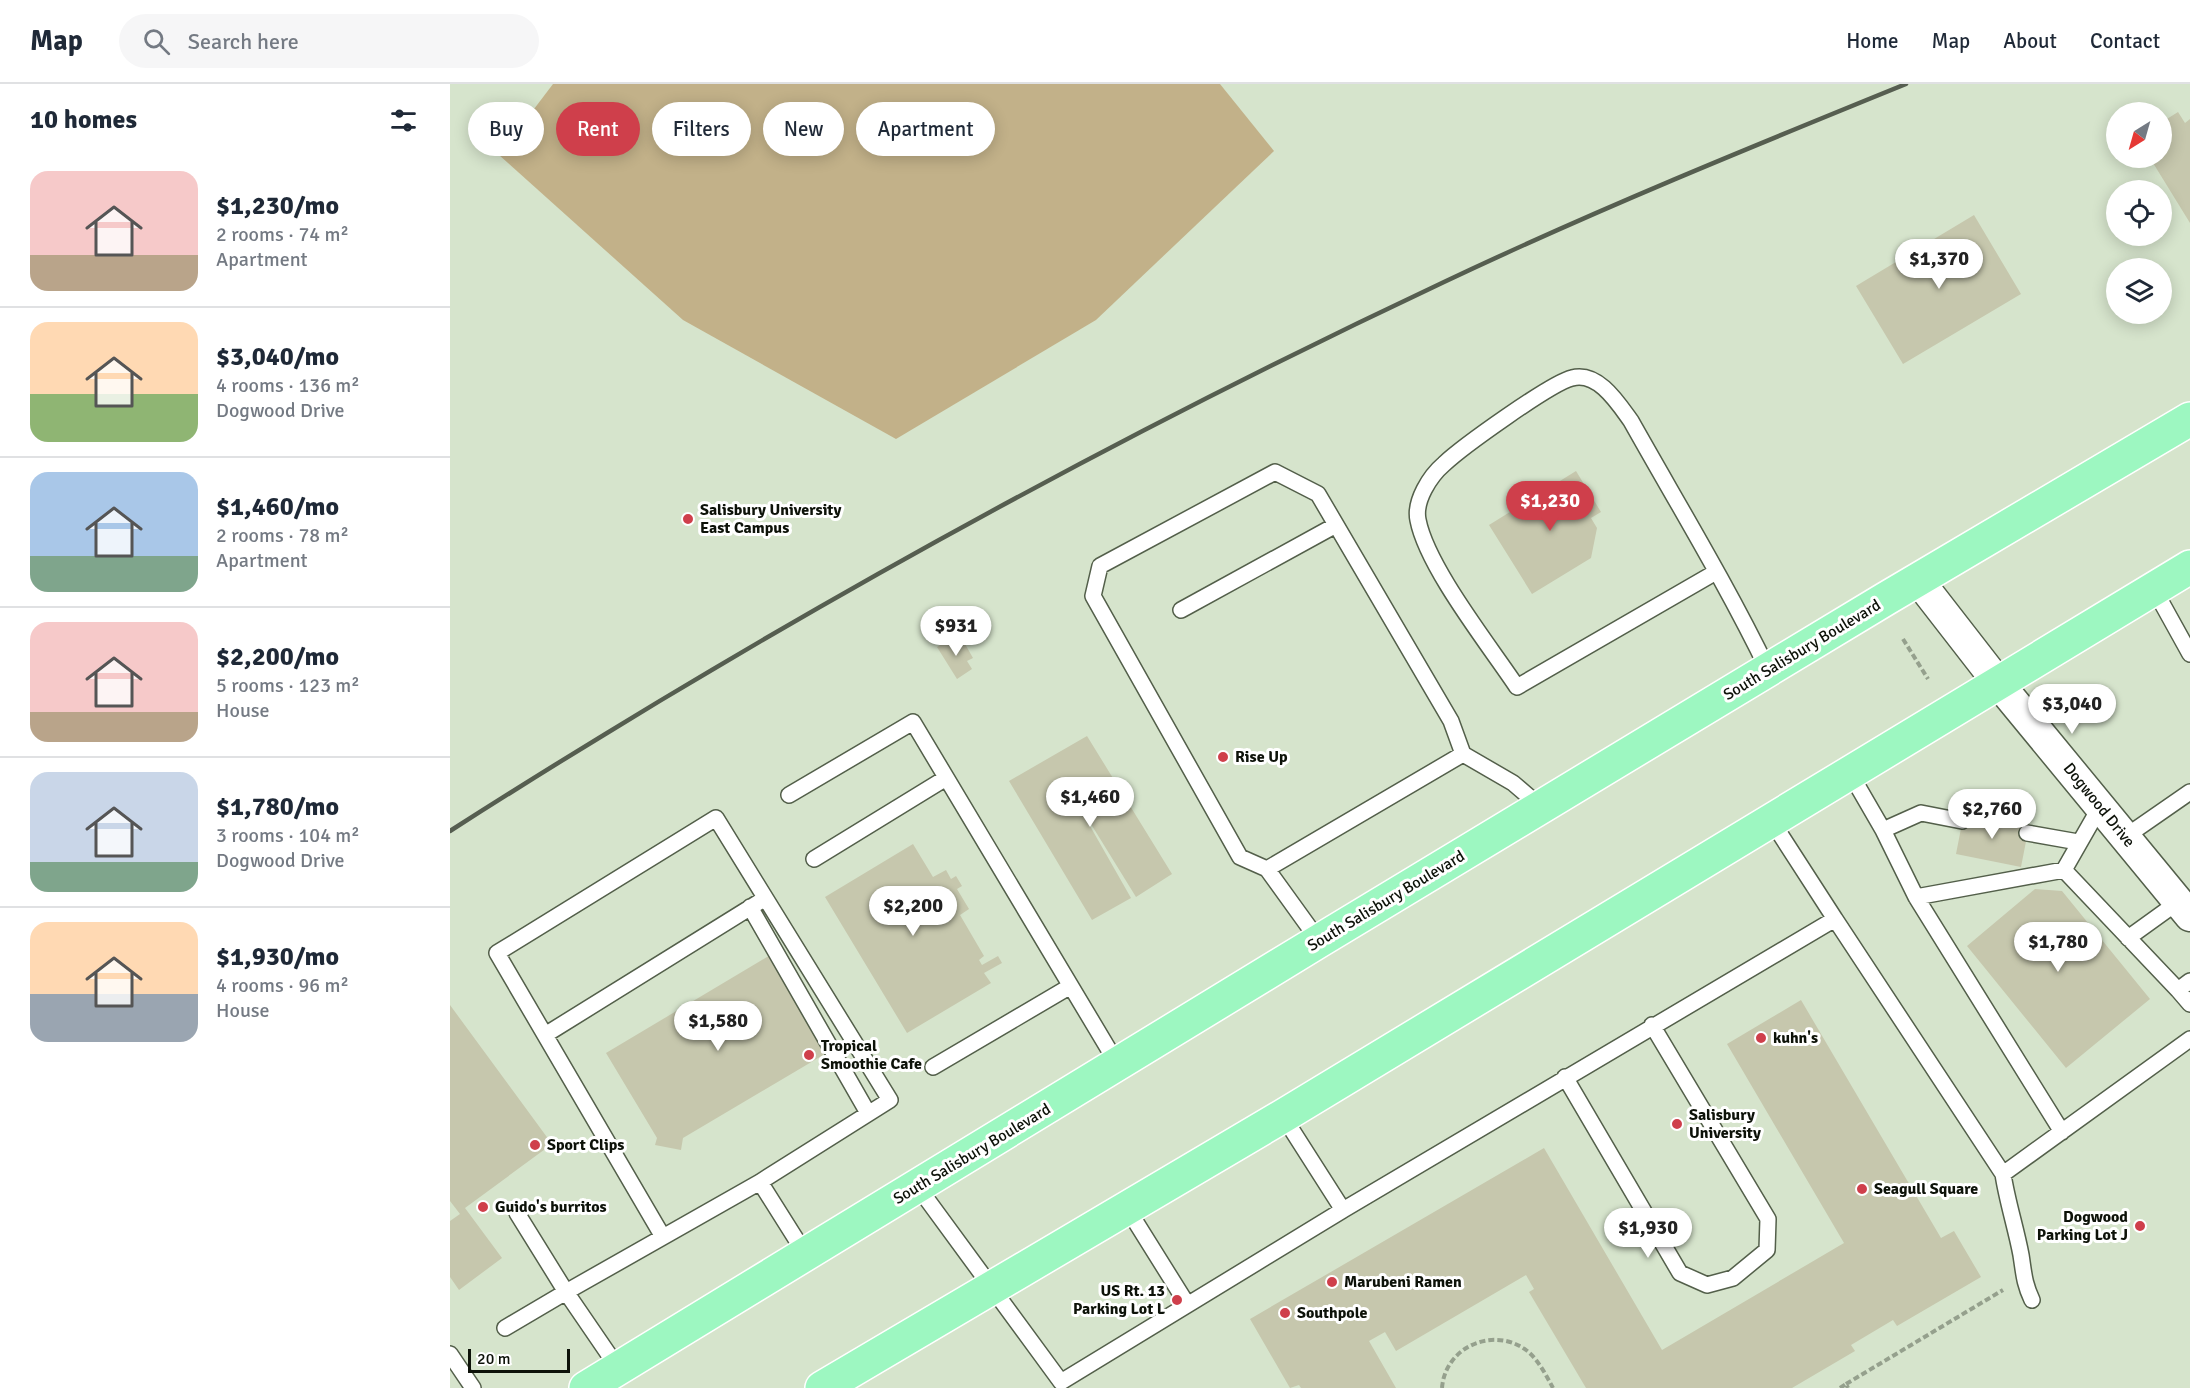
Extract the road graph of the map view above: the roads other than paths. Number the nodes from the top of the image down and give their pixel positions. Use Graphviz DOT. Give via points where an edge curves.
graph roads {
  1 [pos="2190,420"];
  2 [pos="1336,525"];
  3 [pos="2190,567"];
  4 [pos="1716,572"];
  5 [pos="1919,580"];
  6 [pos="2154,589"];
  7 [pos="1181,610"];
  8 [pos="2189,651"];
  9 [pos="1768,670"];
  10 [pos="1999,684"];
  11 [pos="1464,754"];
  12 [pos="1850,773"];
  13 [pos="946,778"];
  14 [pos="2190,792"];
  15 [pos="789,795"];
  16 [pos="2100,807"];
  17 [pos="1542,808"];
  18 [pos="1771,820"];
  19 [pos="1962,821"];
  20 [pos="1883,830"];
  21 [pos="2027,833"];
  22 [pos="2125,837"];
  23 [pos="2078,842"];
  24 [pos="814,859"];
  25 [pos="1267,869"];
  26 [pos="2064,870"];
  27 [pos="1916,897"];
  28 [pos="764,899"];
  29 [pos="750,907"];
  30 [pos="2184,909"];
  31 [pos="1835,919"];
  32 [pos="2128,938"];
  33 [pos="1319,941"];
  34 [pos="2184,986"];
  35 [pos="1070,987"];
  36 [pos="2190,1004"];
  37 [pos="1652,1025"];
  38 [pos="545,1035"];
  39 [pos="2190,1039"];
  40 [pos="1118,1065"];
  41 [pos="933,1067"];
  42 [pos="1565,1077"];
  43 [pos="868,1113"];
  44 [pos="1283,1116"];
  45 [pos="2062,1132"];
  46 [pos="2003,1174"];
  47 [pos="760,1182"];
  48 [pos="918,1187"];
  49 [pos="1127,1208"];
  50 [pos="1343,1210"];
  51 [pos="517,1213"];
  52 [pos="663,1237"];
  53 [pos="806,1255"];
  54 [pos="992,1287"];
  55 [pos="566,1292"];
  56 [pos="2032,1300"];
  57 [pos="1187,1304"];
  58 [pos="504,1328"];
  59 [pos="450,1354"];
  60 [pos="618,1368"];
  61 [pos="473,1388"];
  62 [pos="586,1388"];
  63 [pos="822,1388"];
  1 -- 5 [label="main road, South Salisbury Boulevard"];
  2 -- 7 [label="lane"];
  2 -- 11 [label="lane" via="1451,721"];
  2 -- 25 [label="lane" via="1318,494 1275,472 1100,566 1093,596 1240,857"];
  3 -- 6 [label="main road"];
  4 -- 4 [label="lane" via="1631,421 1615,398 1595,381 1573,377 1544,393 1443,465 1422,492 1417,518 1432,560 1517,687"];
  4 -- 9 [label="lane"];
  5 -- 9 [label="main road, South Salisbury Boulevard"];
  5 -- 10 [label="street, Dogwood Drive"];
  6 -- 8 [label="lane"];
  6 -- 10 [label="main road"];
  9 -- 17 [label="main road, South Salisbury Boulevard"];
  10 -- 12 [label="main road"];
  10 -- 16 [label="street, Dogwood Drive"];
  11 -- 17 [label="lane" via="1513,783"];
  11 -- 25 [label="lane"];
  12 -- 18 [label="main road"];
  12 -- 20 [label="lane"];
  13 -- 15 [label="lane" via="913,722"];
  13 -- 24 [label="lane"];
  13 -- 35 [label="lane"];
  14 -- 22 [label="lane"];
  16 -- 22 [label="street, Dogwood Drive"];
  16 -- 23 [label="lane"];
  17 -- 33 [label="main road, South Salisbury Boulevard"];
  18 -- 31 [label="lane"];
  18 -- 44 [label="main road"];
  19 -- 20 [label="lane" via="1921,813"];
  20 -- 27 [label="lane"];
  21 -- 23 [label="lane"];
  22 -- 30 [label="street, Dogwood Drive"];
  23 -- 26 [label="lane"];
  25 -- 33 [label="lane"];
  26 -- 27 [label="lane"];
  26 -- 32 [label="lane"];
  27 -- 45 [label="lane"];
  28 -- 29 [label="lane"];
  28 -- 38 [label="lane" via="716,818 497,952"];
  28 -- 43 [label="lane" via="890,1100"];
  29 -- 38 [label="lane"];
  29 -- 43 [label="lane"];
  30 -- 32 [label="lane"];
  31 -- 37 [label="lane"];
  31 -- 46 [label="lane"];
  32 -- 34 [label="lane"];
  33 -- 40 [label="main road, South Salisbury Boulevard"];
  34 -- 36 [label="lane"];
  35 -- 40 [label="lane"];
  35 -- 41 [label="lane"];
  37 -- 42 [label="lane"];
  37 -- 42 [label="lane" via="1768,1219 1767,1250 1733,1278 1707,1285 1680,1273"];
  38 -- 52 [label="lane"];
  39 -- 45 [label="lane"];
  40 -- 48 [label="main road, South Salisbury Boulevard"];
  42 -- 50 [label="lane"];
  43 -- 47 [label="lane"];
  44 -- 49 [label="main road"];
  44 -- 50 [label="lane"];
  45 -- 46 [label="lane"];
  46 -- 56 [label="lane" via="2023,1280"];
  47 -- 52 [label="lane"];
  47 -- 53 [label="lane"];
  48 -- 53 [label="main road, South Salisbury Boulevard"];
  48 -- 54 [label="lane"];
  49 -- 54 [label="main road"];
  49 -- 57 [label="lane"];
  50 -- 57 [label="lane"];
  51 -- 55 [label="lane"];
  52 -- 55 [label="lane"];
  53 -- 60 [label="main road, South Salisbury Boulevard"];
  54 -- 57 [label="lane" via="1061,1382"];
  54 -- 63 [label="main road"];
  55 -- 58 [label="lane"];
  55 -- 60 [label="lane"];
  59 -- 61 [label="lane"];
  60 -- 62 [label="main road, South Salisbury Boulevard"];
}
